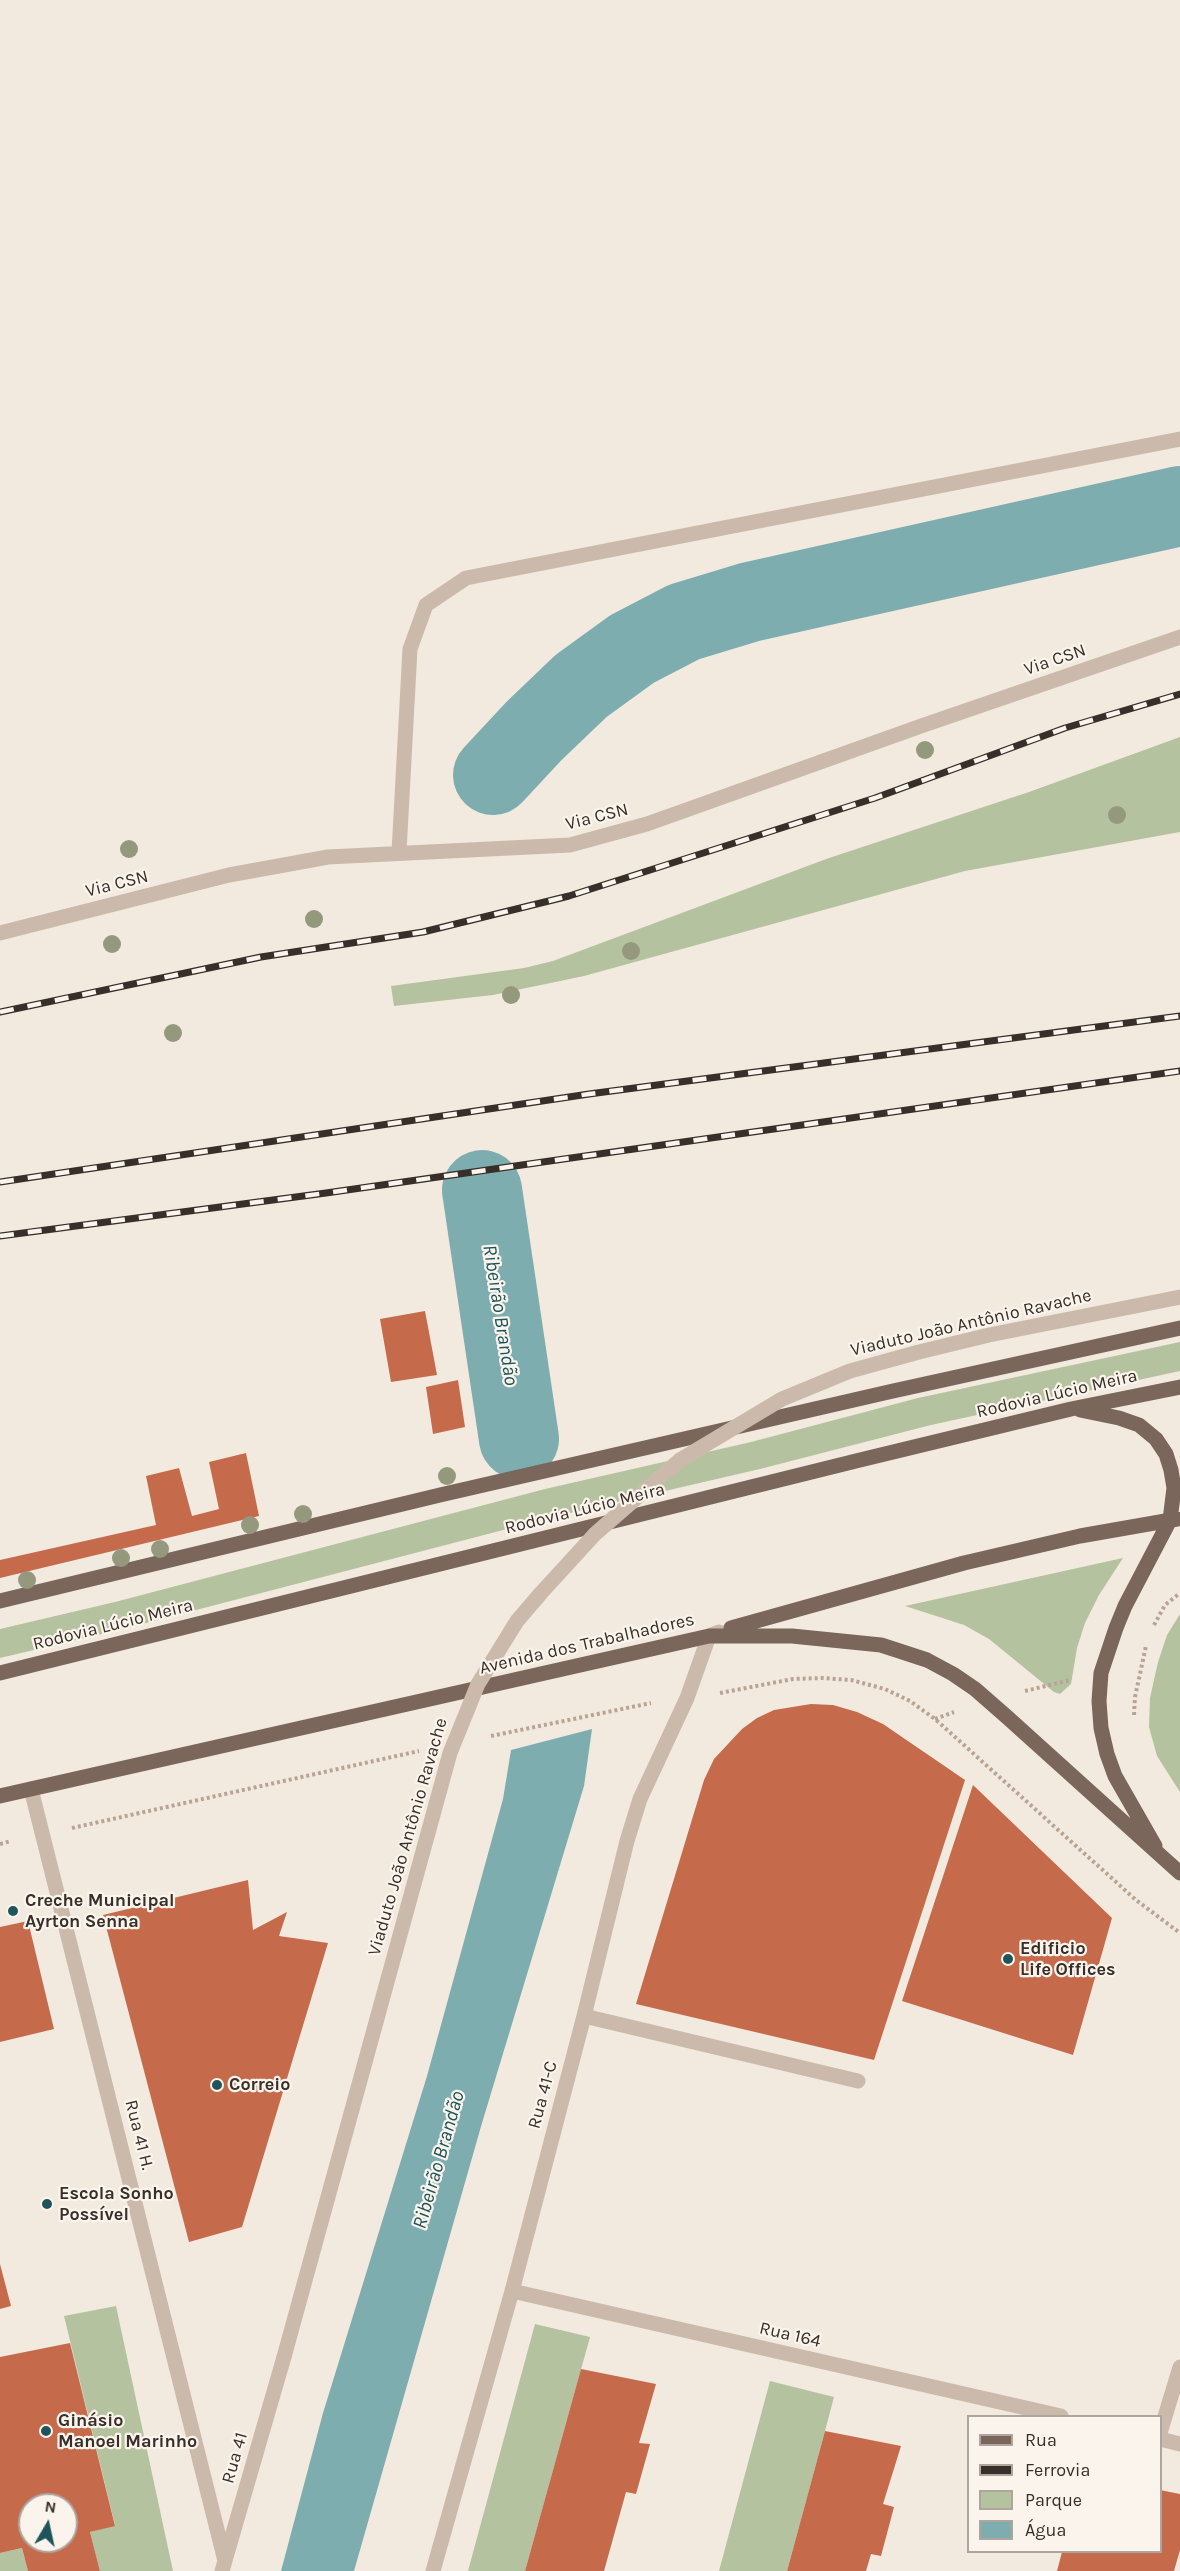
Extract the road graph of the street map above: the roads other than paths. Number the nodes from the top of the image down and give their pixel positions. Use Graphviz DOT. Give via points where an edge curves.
graph roads {
  1 [pos="1180,439"];
  2 [pos="1180,638"];
  3 [pos="399,852"];
  4 [pos="0,933"];
  5 [pos="1180,1297"];
  6 [pos="1180,1328"];
  7 [pos="1180,1388"];
  8 [pos="1071,1409"];
  9 [pos="1175,1519"];
  10 [pos="0,1601"];
  11 [pos="731,1628"];
  12 [pos="709,1636"];
  13 [pos="0,1673"];
  14 [pos="31,1790"];
  15 [pos="0,1796"];
  16 [pos="1161,1857"];
  17 [pos="1180,1872"];
  18 [pos="584,2016"];
  19 [pos="858,2081"];
  20 [pos="512,2291"];
  21 [pos="285,2356"];
  22 [pos="1180,2367"];
  23 [pos="1057,2415"];
  24 [pos="1162,2430"];
  25 [pos="1162,2439"];
  26 [pos="1180,2444"];
  27 [pos="224,2566"];
  28 [pos="433,2571"];
  1 -- 3 [label="street" via="466,578 426,605 410,649"];
  2 -- 3 [label="street, Via CSN" via="647,824 570,845"];
  3 -- 4 [label="street, Via CSN" via="328,857 229,875"];
  5 -- 21 [label="street, Viaduto João Antônio Ravache, bridge" via="919,1352 850,1371 782,1400 680,1460 595,1534 529,1607 478,1684 450,1753"];
  6 -- 10 [label="main road, Rodovia Lúcio Meira" via="440,1495"];
  7 -- 8 [label="main road, Rodovia Lúcio Meira"];
  8 -- 9 [label="main road" via="1139,1425 1156,1439 1171,1470"];
  8 -- 13 [label="main road, Rodovia Lúcio Meira, bridge"];
  9 -- 11 [label="main road, Avenida dos Trabalhadores" via="964,1563"];
  9 -- 16 [label="main road" via="1125,1605 1101,1673 1101,1728 1107,1754 1115,1776"];
  11 -- 12 [label="street, Avenida dos Trabalhadores"];
  12 -- 14 [label="main road, Avenida dos Trabalhadores"];
  12 -- 16 [label="main road" via="840,1640 891,1648 927,1660 988,1700"];
  12 -- 18 [label="street, Rua 41-C" via="687,1698 640,1798"];
  14 -- 15 [label="main road, Avenida dos Trabalhadores"];
  14 -- 27 [label="street, Rua 41 H."];
  16 -- 17 [label="main road"];
  18 -- 19 [label="street"];
  18 -- 20 [label="street, Rua 41-C"];
  20 -- 23 [label="street, Rua 164"];
  20 -- 28 [label="street, Rua 41-C"];
  21 -- 27 [label="street, Rua 41"];
  22 -- 24 [label="street"];
  25 -- 26 [label="street"];
}
